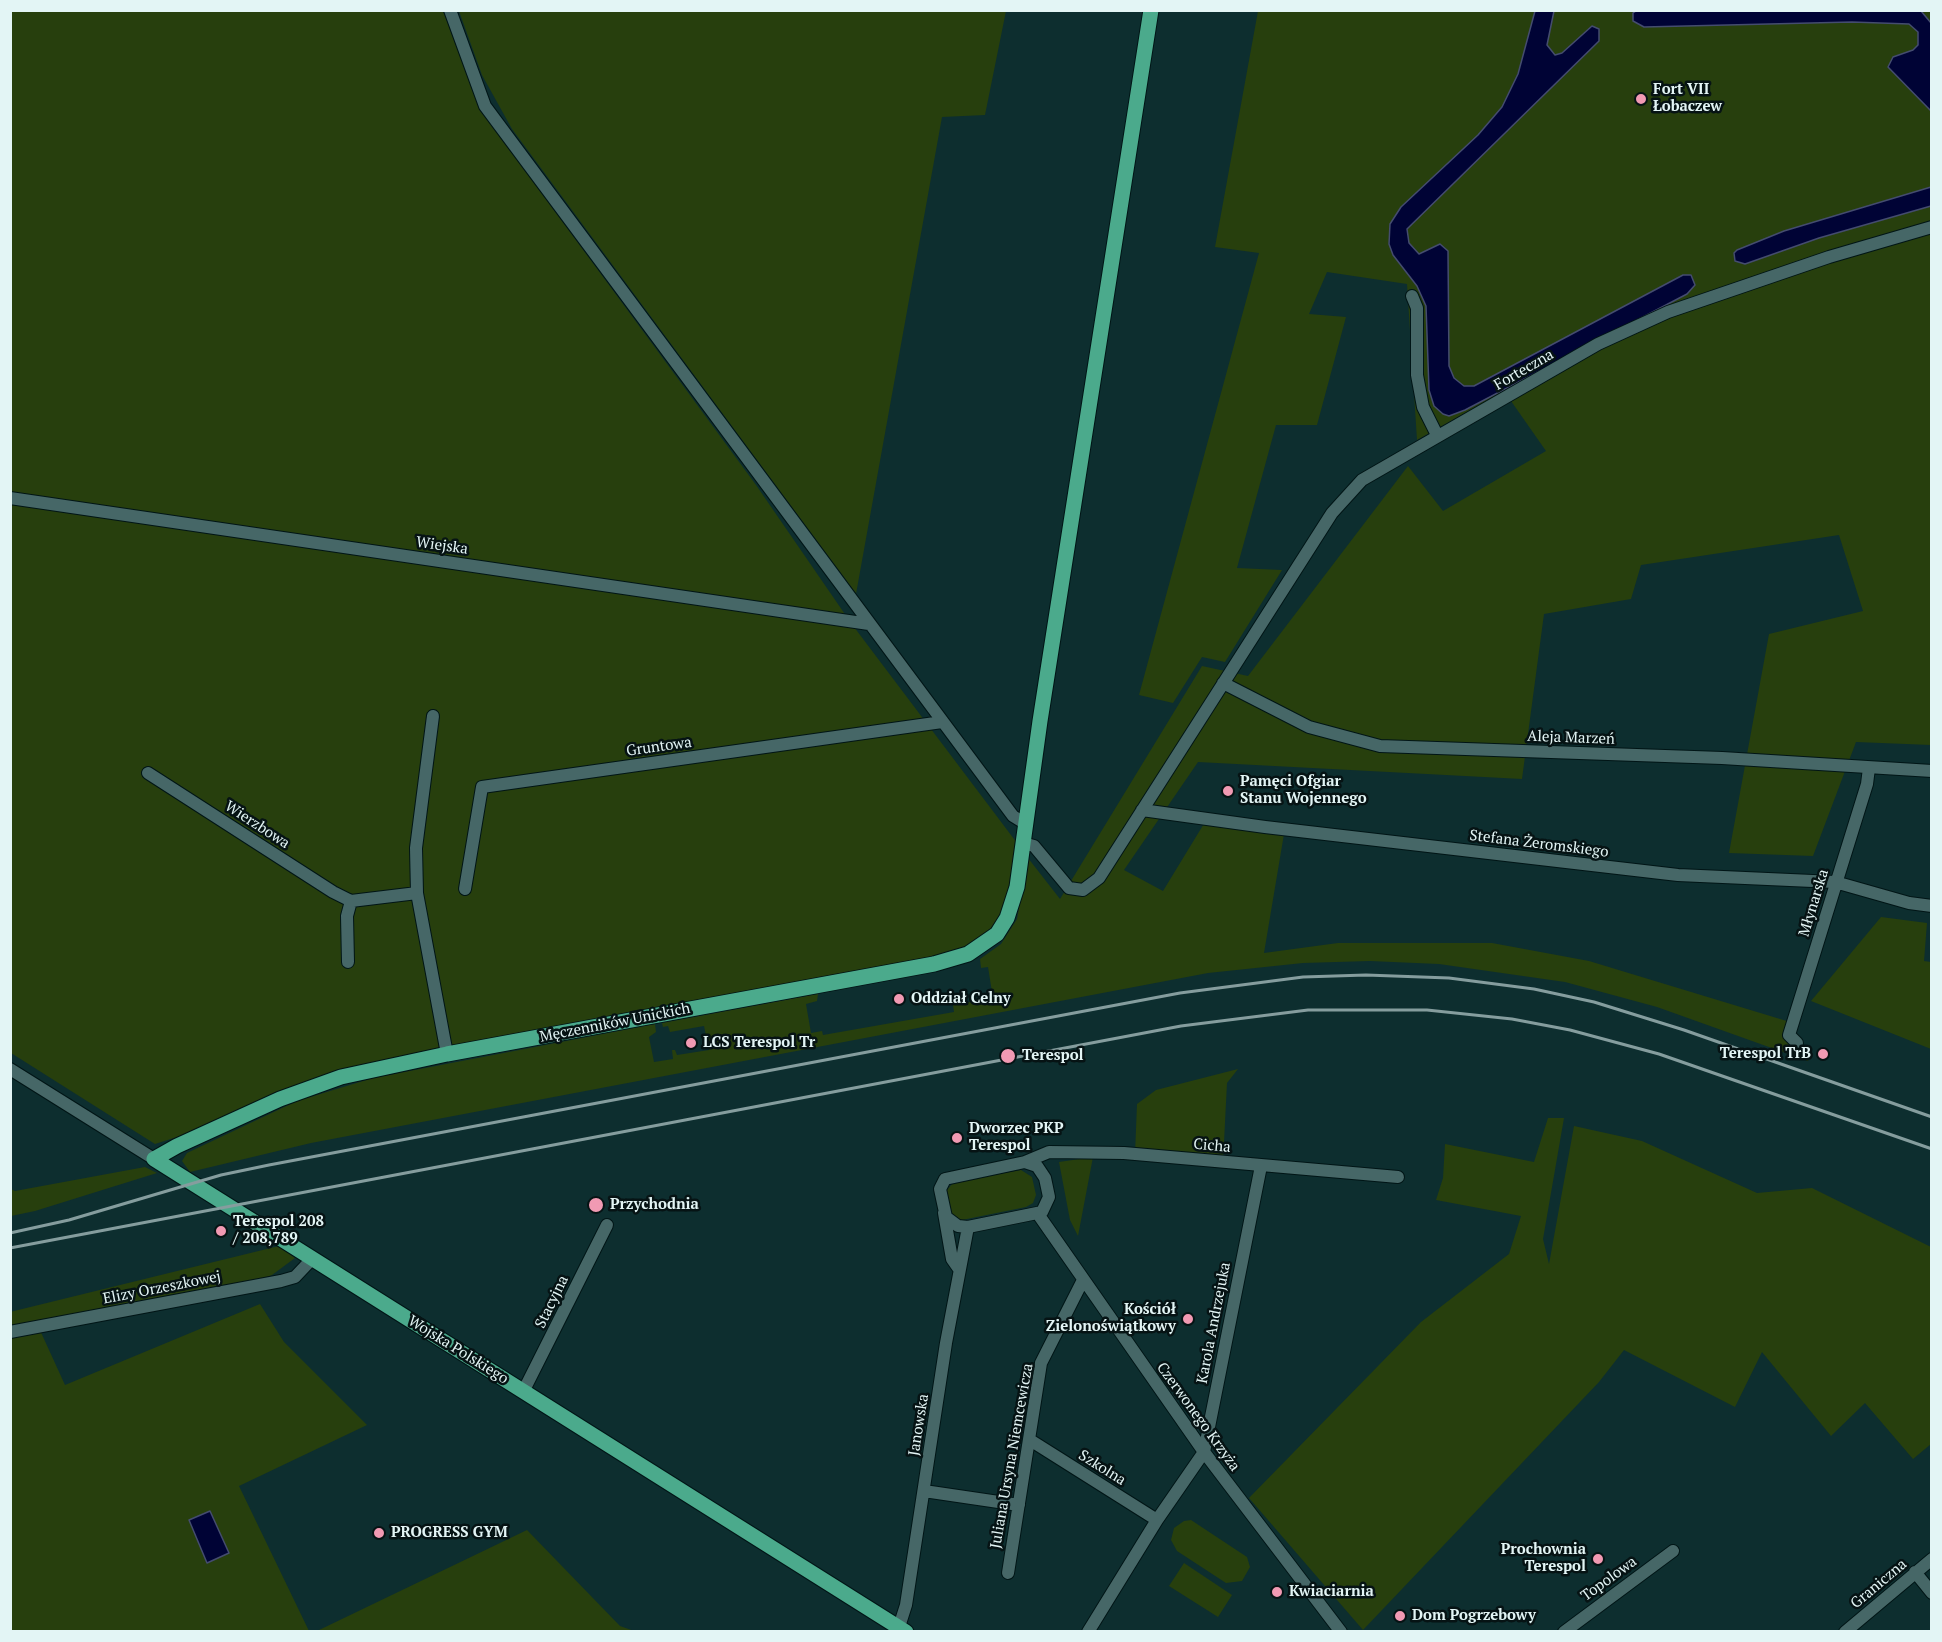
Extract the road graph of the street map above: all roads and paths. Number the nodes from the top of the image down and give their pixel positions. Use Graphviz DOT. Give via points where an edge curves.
graph roads {
  1 [pos="450,10"];
  2 [pos="1151,10"];
  3 [pos="1932,227"];
  4 [pos="1412,296"];
  5 [pos="1437,435"];
  6 [pos="10,498"];
  7 [pos="869,624"];
  8 [pos="1226,678"];
  9 [pos="433,716"];
  10 [pos="942,722"];
  11 [pos="1869,768"];
  12 [pos="1932,771"];
  13 [pos="148,773"];
  14 [pos="1142,810"];
  15 [pos="1026,824"];
  16 [pos="1022,847"];
  17 [pos="1835,882"];
  18 [pos="465,889"];
  19 [pos="417,893"];
  20 [pos="351,901"];
  21 [pos="1932,906"];
  22 [pos="348,962"];
  23 [pos="1797,1043"];
  24 [pos="447,1054"];
  25 [pos="10,1068"];
  26 [pos="154,1159"];
  27 [pos="1024,1162"];
  28 [pos="1261,1166"];
  29 [pos="1398,1177"];
  30 [pos="944,1212"];
  31 [pos="1038,1214"];
  32 [pos="607,1225"];
  33 [pos="968,1227"];
  34 [pos="312,1259"];
  35 [pos="959,1269"];
  36 [pos="1083,1280"];
  37 [pos="10,1332"];
  38 [pos="523,1392"];
  39 [pos="1030,1440"];
  40 [pos="1204,1452"];
  41 [pos="924,1491"];
  42 [pos="1019,1506"];
  43 [pos="1157,1520"];
  44 [pos="1673,1551"];
  45 [pos="1932,1559"];
  46 [pos="1915,1572"];
  47 [pos="1008,1573"];
  48 [pos="1932,1593"];
  49 [pos="903,1629"];
  50 [pos="1088,1632"];
  51 [pos="1341,1632"];
  52 [pos="1564,1632"];
  53 [pos="1845,1632"];
  1 -- 7 [label="street" via="485,106"];
  2 -- 15 [label="main road, Męczenników Unickich"];
  3 -- 5 [label="street, Forteczna" via="1668,312 1598,344"];
  4 -- 5 [label="street" via="1417,309 1417,375 1423,407"];
  5 -- 8 [label="street, Forteczna" via="1362,480 1332,513"];
  6 -- 7 [label="street, Wiejska"];
  7 -- 10 [label="street"];
  8 -- 11 [label="street, Aleja Marzeń" via="1309,727 1380,746 1722,758"];
  8 -- 14 [label="street, Forteczna"];
  9 -- 19 [label="street" via="416,848"];
  10 -- 15 [label="street" via="1012,816"];
  10 -- 18 [label="street, Gruntowa" via="482,787"];
  11 -- 12 [label="street, Aleja Marzeń"];
  11 -- 17 [label="street, Młynarska"];
  13 -- 20 [label="street, Wierzbowa"];
  14 -- 16 [label="street, Forteczna" via="1099,878 1083,890 1068,888 1034,846"];
  14 -- 17 [label="street, Stefana Żeromskiego" via="1678,875"];
  15 -- 16 [label="main road, Męczenników Unickich"];
  16 -- 24 [label="main road, Męczenników Unickich" via="1017,887 1007,918 989,941 958,958"];
  17 -- 21 [label="street, Stefana Żeromskiego"];
  17 -- 23 [label="street, Młynarska" via="1789,1035"];
  19 -- 20 [label="street"];
  19 -- 24 [label="street"];
  20 -- 22 [label="street" via="347,916"];
  24 -- 26 [label="main road, Męczenników Unickich" via="312,1086"];
  25 -- 26 [label="street, Wojska Polskiego"];
  26 -- 34 [label="main road, Wojska Polskiego"];
  27 -- 28 [label="street, Cicha" via="1049,1152 1068,1152 1124,1153"];
  27 -- 30 [label="street, Cicha" via="948,1177 940,1189"];
  27 -- 31 [label="street" via="1037,1166 1045,1178 1048,1203"];
  28 -- 29 [label="street, Cicha"];
  28 -- 40 [label="street, Karola Andrzejuka"];
  30 -- 33 [label="street" via="954,1224"];
  30 -- 35 [label="street, Cicha" via="952,1258"];
  31 -- 33 [label="street"];
  31 -- 36 [label="street, Czerwonego Krzyża"];
  32 -- 38 [label="street, Stacyjna"];
  33 -- 35 [label="street, Janowska"];
  34 -- 37 [label="street, Elizy Orzeszkowej" via="295,1277 281,1281"];
  34 -- 38 [label="main road, Wojska Polskiego"];
  35 -- 41 [label="street, Janowska"];
  36 -- 39 [label="street, Juliana Ursyna Niemcewicza" via="1041,1363"];
  36 -- 40 [label="street, Czerwonego Krzyża"];
  38 -- 49 [label="main road, Wojska Polskiego"];
  39 -- 42 [label="street, Juliana Ursyna Niemcewicza"];
  39 -- 43 [label="street, Szkolna"];
  40 -- 43 [label="street, Karola Andrzejuka"];
  40 -- 51 [label="street, Czerwonego Krzyża"];
  41 -- 42 [label="street"];
  41 -- 49 [label="street, Janowska"];
  42 -- 47 [label="street, Juliana Ursyna Niemcewicza"];
  43 -- 50 [label="street, Karola Andrzejuka"];
  44 -- 52 [label="street, Topolowa"];
  45 -- 46 [label="street, Graniczna"];
  46 -- 48 [label="street"];
  46 -- 53 [label="street, Graniczna"];
}
